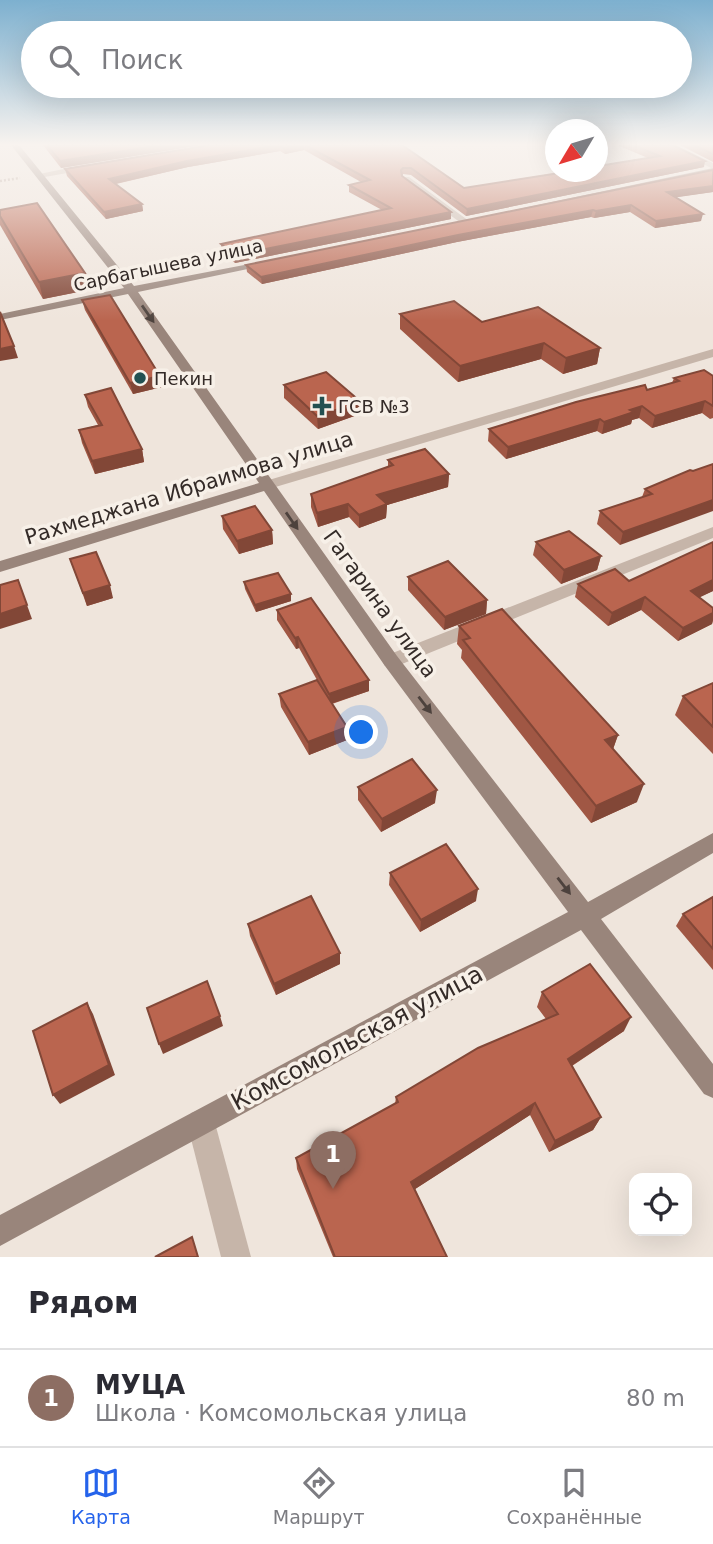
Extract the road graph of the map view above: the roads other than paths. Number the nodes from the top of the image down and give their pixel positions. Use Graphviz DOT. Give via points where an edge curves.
graph roads {
  1 [pos="62,204"];
  2 [pos="440,204"];
  3 [pos="547,204"];
  4 [pos="489,216"];
  5 [pos="476,219"];
  6 [pos="464,221"];
  7 [pos="451,224"];
  8 [pos="280,260"];
  9 [pos="132,291"];
  10 [pos="0,317"];
  11 [pos="713,353"];
  12 [pos="267,485"];
  13 [pos="713,532"];
  14 [pos="0,567"];
  15 [pos="391,661"];
  16 [pos="713,842"];
  17 [pos="586,915"];
  18 [pos="713,1085"];
  19 [pos="201,1123"];
  20 [pos="0,1231"];
  21 [pos="236,1257"];
  1 -- 9 [label="main road, Гагарина улица"];
  2 -- 6 [label="street"];
  3 -- 4 [label="main road"];
  5 -- 6 [label="main road"];
  6 -- 7 [label="main road"];
  8 -- 9 [label="main road, Сарбагышева улица"];
  9 -- 10 [label="main road, Сарбагышева улица"];
  9 -- 12 [label="main road, Гагарина улица, one-way"];
  11 -- 12 [label="street, Рахмеджана Ибраимова улица"];
  12 -- 14 [label="main road, Рахмеджана Ибраимова улица"];
  12 -- 15 [label="main road, Гагарина улица, one-way"];
  13 -- 15 [label="street"];
  15 -- 17 [label="main road, Гагарина улица, one-way"];
  16 -- 17 [label="main road, Комсомольская улица"];
  17 -- 18 [label="main road, Гагарина улица"];
  17 -- 19 [label="main road, Комсомольская улица"];
  19 -- 20 [label="main road, Комсомольская улица"];
  19 -- 21 [label="street"];
}
